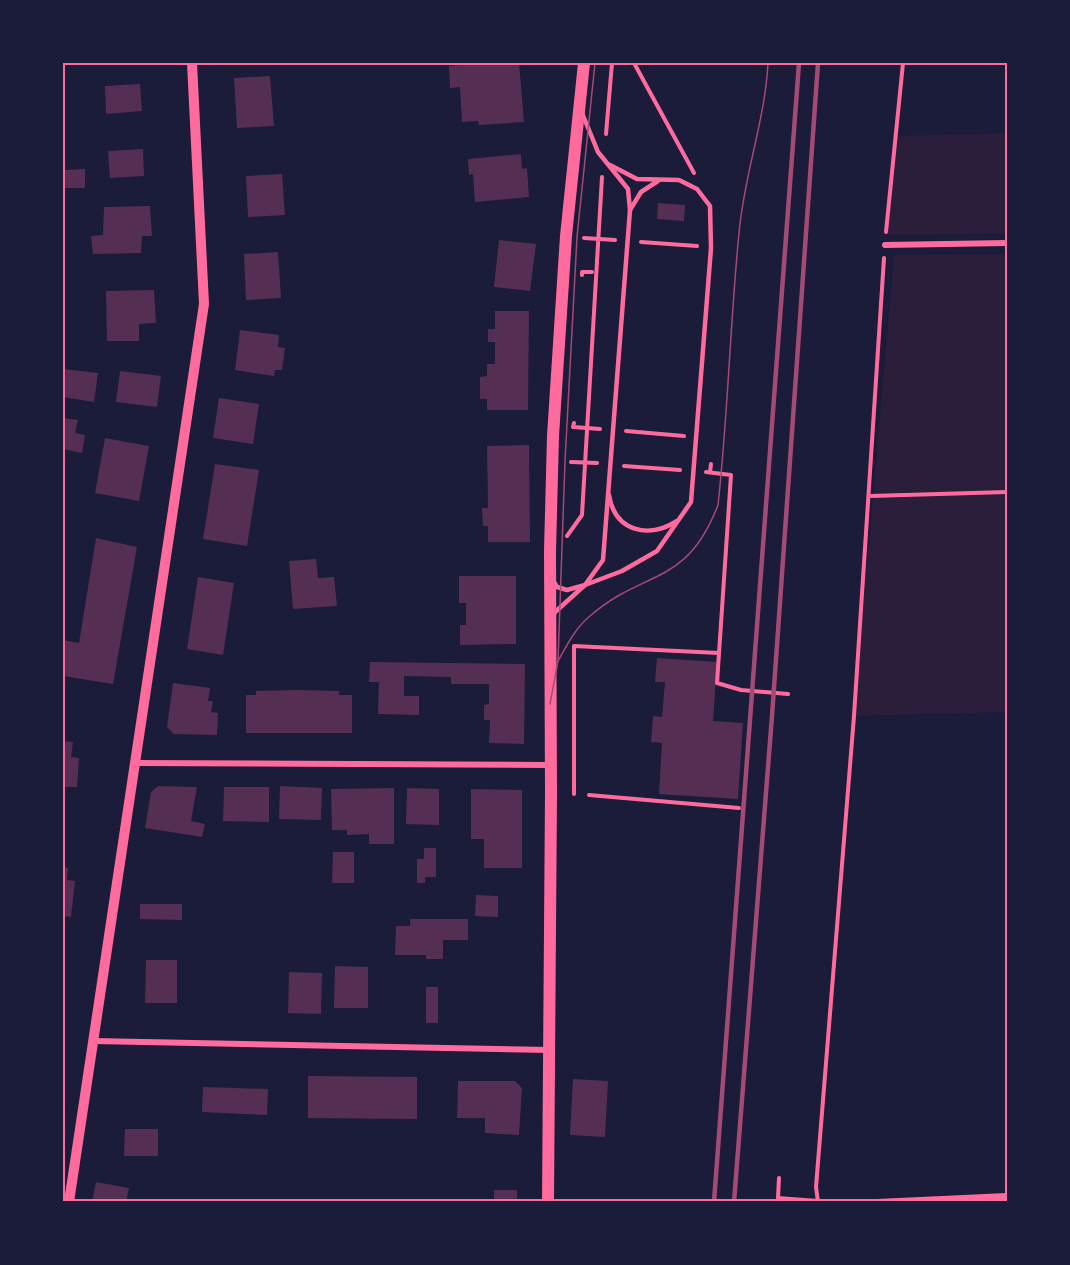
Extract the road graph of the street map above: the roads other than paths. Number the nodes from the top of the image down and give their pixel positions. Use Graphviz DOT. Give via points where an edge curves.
graph roads {
  1 [pos="192,63"];
  2 [pos="584,63"];
  3 [pos="579,106"];
  4 [pos="610,165"];
  5 [pos="658,181"];
  6 [pos="630,210"];
  7 [pos="1007,243"];
  8 [pos="885,245"];
  9 [pos="608,486"];
  10 [pos="680,520"];
  11 [pos="550,575"];
  12 [pos="585,585"];
  13 [pos="549,617"];
  14 [pos="134,763"];
  15 [pos="551,765"];
  16 [pos="93,1041"];
  17 [pos="550,1050"];
  18 [pos="1007,1196"];
  19 [pos="69,1202"];
  20 [pos="548,1202"];
  21 [pos="877,1202"];
  1 -- 14 [label="street" via="204,304"];
  2 -- 3 [label="main road"];
  3 -- 4 [label="lane" via="598,152"];
  3 -- 11 [label="main road" via="554,426"];
  4 -- 5 [label="lane" via="637,179"];
  4 -- 6 [label="lane" via="628,189"];
  5 -- 6 [label="lane" via="640,192"];
  5 -- 10 [label="lane" via="679,180 697,189 710,206 711,248 694,471 691,502"];
  6 -- 9 [label="lane"];
  7 -- 8 [label="street"];
  9 -- 10 [label="lane" via="611,506 623,523 642,531 663,530"];
  9 -- 12 [label="lane" via="603,560"];
  10 -- 12 [label="lane" via="657,551 622,571"];
  11 -- 12 [label="lane" via="557,588 567,590"];
  11 -- 13 [label="main road"];
  12 -- 13 [label="lane"];
  13 -- 15 [label="main road"];
  14 -- 15 [label="street"];
  14 -- 16 [label="street"];
  15 -- 17 [label="main road"];
  16 -- 17 [label="street"];
  16 -- 19 [label="street"];
  17 -- 20 [label="main road"];
  18 -- 21 [label="street"];
}
